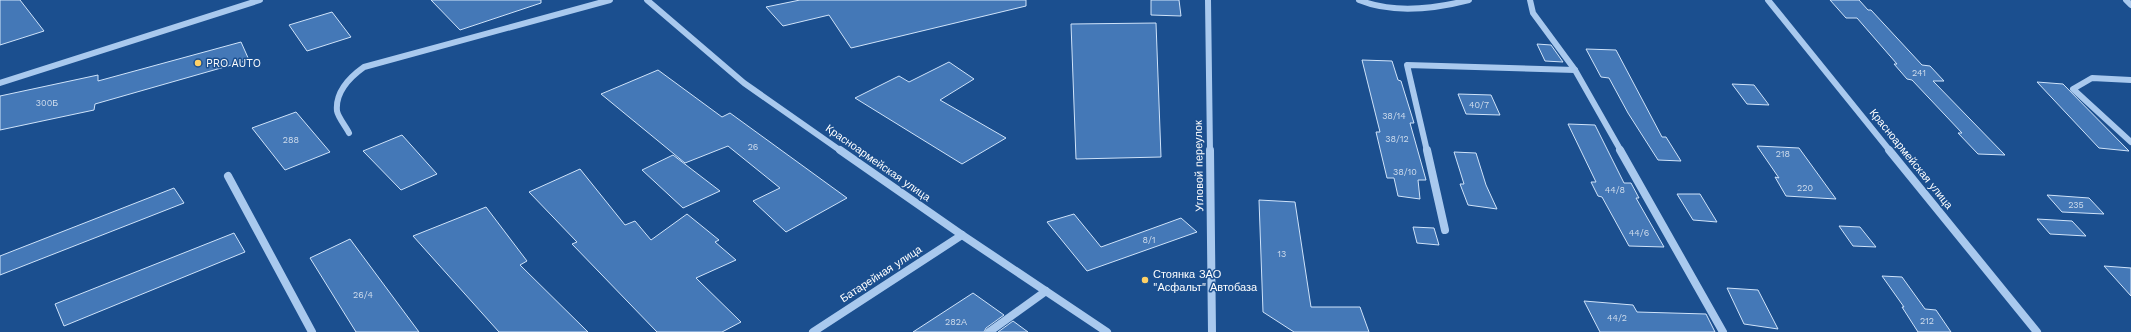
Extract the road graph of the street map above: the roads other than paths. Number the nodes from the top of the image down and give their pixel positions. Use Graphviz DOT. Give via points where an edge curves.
graph roads {
  1 [pos="260,0"];
  2 [pos="610,0"];
  3 [pos="647,0"];
  4 [pos="1208,0"];
  5 [pos="1359,0"];
  6 [pos="1469,0"];
  7 [pos="1530,0"];
  8 [pos="1768,0"];
  9 [pos="2126,0"];
  10 [pos="2131,5"];
  11 [pos="1575,70"];
  12 [pos="2131,80"];
  13 [pos="0,83"];
  14 [pos="349,133"];
  15 [pos="2131,142"];
  16 [pos="228,176"];
  17 [pos="1445,230"];
  18 [pos="962,234"];
  19 [pos="1046,292"];
  20 [pos="312,332"];
  21 [pos="813,332"];
  22 [pos="989,332"];
  23 [pos="1107,332"];
  24 [pos="1212,332"];
  25 [pos="1723,332"];
  26 [pos="2037,332"];
  1 -- 13 [label="street"];
  2 -- 14 [label="street" via="364,67 341,88 337,111"];
  3 -- 18 [label="street, Красноармейская улица" via="744,83"];
  4 -- 24 [label="street, Угловой переулок"];
  5 -- 6 [label="street" via="1365,4 1403,9"];
  7 -- 11 [label="street" via="1533,13"];
  8 -- 26 [label="street, Красноармейская улица"];
  9 -- 10 [label="street"];
  11 -- 17 [label="street" via="1407,65"];
  11 -- 25 [label="street"];
  12 -- 15 [label="street" via="2092,78 2073,89"];
  16 -- 20 [label="street"];
  18 -- 19 [label="street, Красноармейская улица"];
  18 -- 21 [label="street, Батарейная улица"];
  19 -- 22 [label="street"];
  19 -- 23 [label="street, Красноармейская улица"];
}
